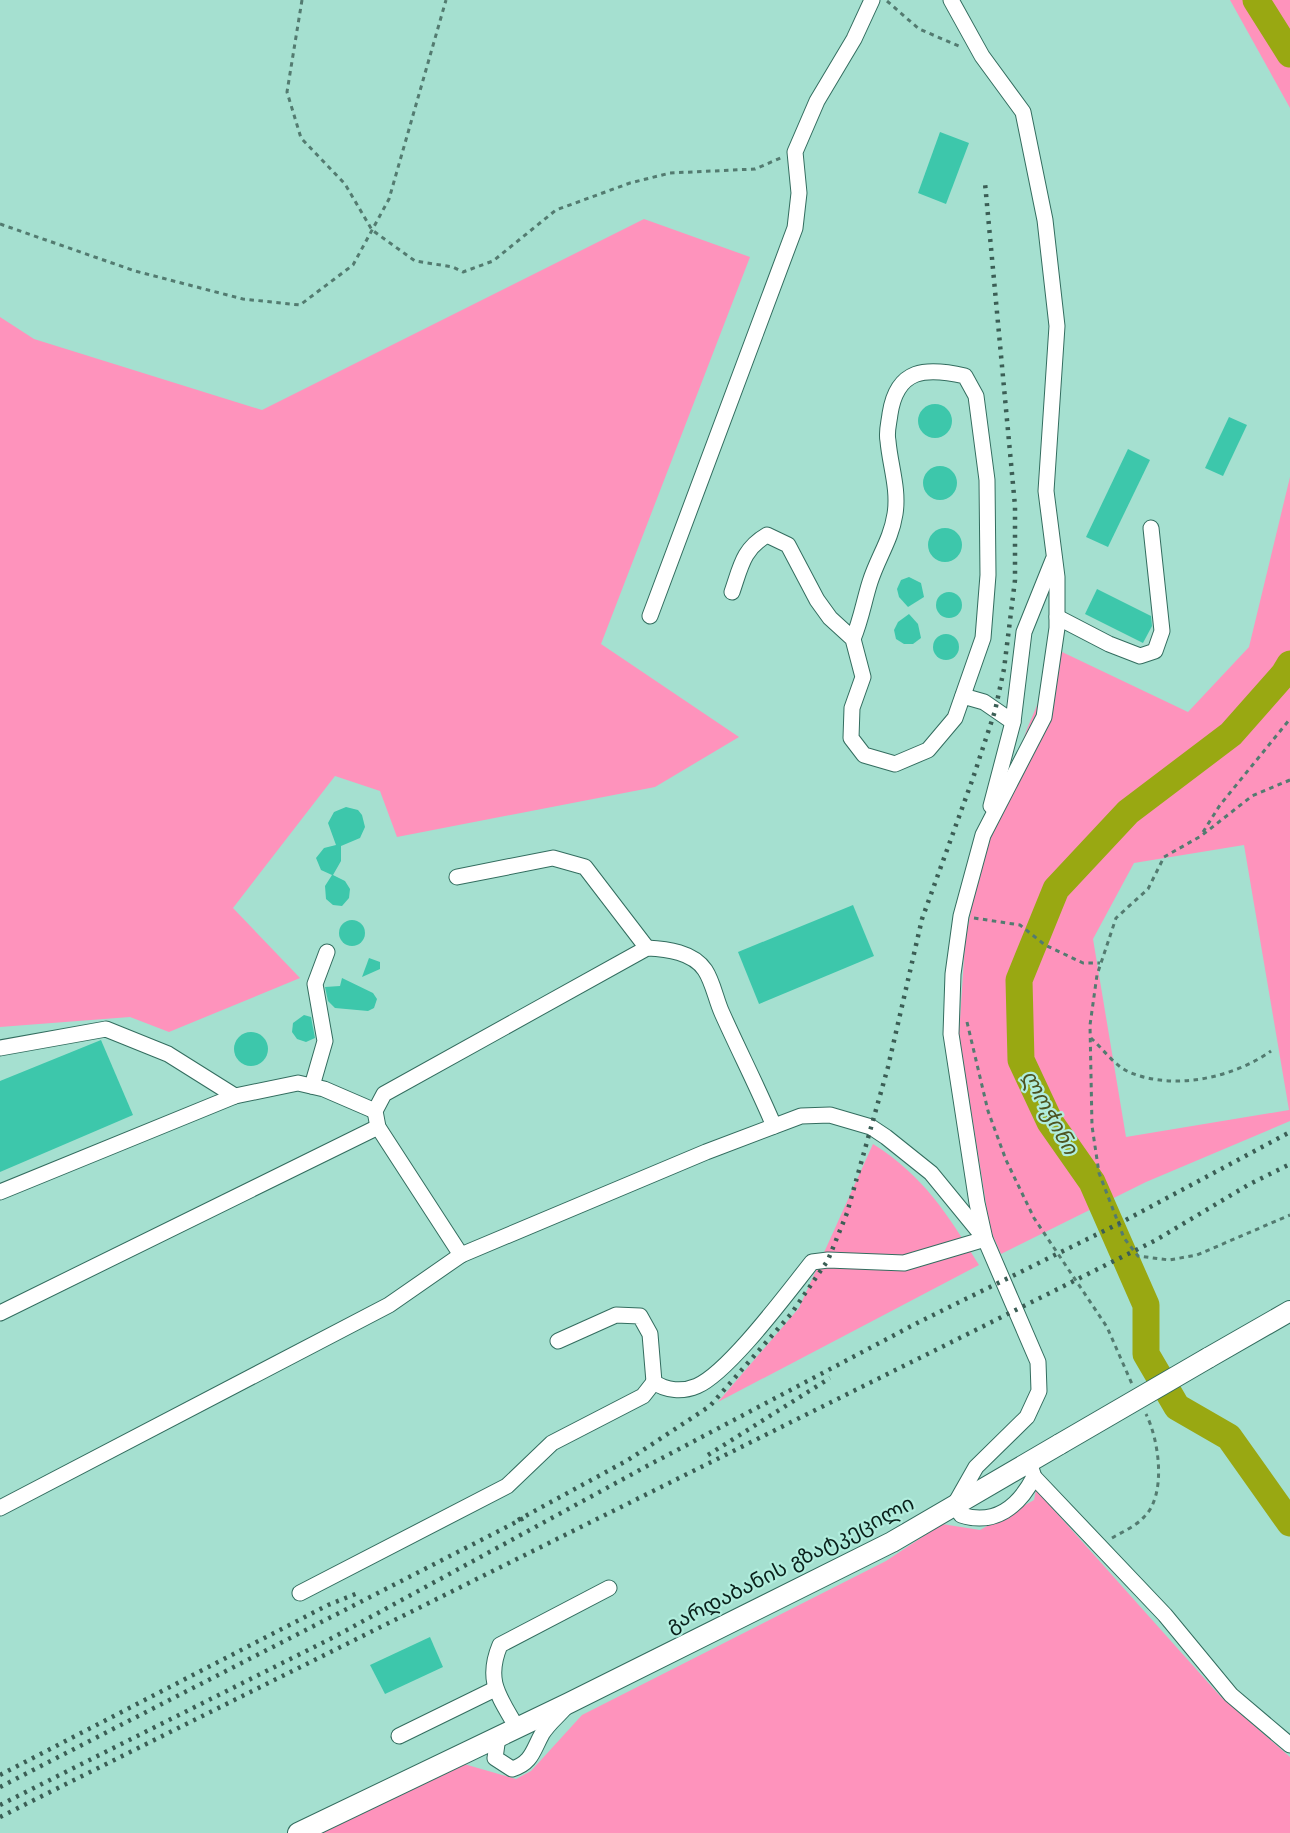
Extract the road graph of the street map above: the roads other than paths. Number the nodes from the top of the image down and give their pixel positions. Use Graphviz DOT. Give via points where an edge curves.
graph roads {
  1 [pos="872,0"];
  2 [pos="951,0"];
  3 [pos="1151,528"];
  4 [pos="1054,557"];
  5 [pos="732,592"];
  6 [pos="650,616"];
  7 [pos="1057,617"];
  8 [pos="853,639"];
  9 [pos="963,696"];
  10 [pos="1013,722"];
  11 [pos="983,835"];
  12 [pos="457,878"];
  13 [pos="647,948"];
  14 [pos="327,952"];
  15 [pos="0,1048"];
  16 [pos="312,1086"];
  17 [pos="235,1096"];
  18 [pos="375,1111"];
  19 [pos="774,1126"];
  20 [pos="378,1127"];
  21 [pos="0,1192"];
  22 [pos="985,1239"];
  23 [pos="461,1255"];
  24 [pos="1290,1311"];
  25 [pos="0,1314"];
  26 [pos="558,1341"];
  27 [pos="654,1382"];
  28 [pos="1032,1470"];
  29 [pos="954,1504"];
  30 [pos="0,1508"];
  31 [pos="609,1588"];
  32 [pos="300,1593"];
  33 [pos="495,1689"];
  34 [pos="569,1703"];
  35 [pos="517,1728"];
  36 [pos="399,1736"];
  37 [pos="498,1737"];
  38 [pos="1290,1745"];
  39 [pos="298,1833"];
  1 -- 6 [label="street" via="817,101 795,152 799,193 795,228"];
  2 -- 4 [label="street" via="982,56 1023,112 1045,220 1057,326 1046,491"];
  3 -- 7 [label="street" via="1162,631 1155,651 1140,656"];
  4 -- 7 [label="street"];
  4 -- 10 [label="street" via="1024,632"];
  5 -- 8 [label="street" via="752,544 767,534 788,545 817,600"];
  7 -- 11 [label="street" via="1044,717"];
  8 -- 9 [label="street" via="863,677 852,708 851,738 864,755 895,764 928,750 955,718"];
  8 -- 9 [label="street" via="871,580 889,542 896,511 887,438 892,404 901,382 921,371 964,376 976,396 987,480 987,575 983,638"];
  9 -- 10 [label="street" via="984,702"];
  10 -- 11 [label="street"];
  11 -- 22 [label="street" via="961,916 953,974 951,1034"];
  12 -- 13 [label="street" via="553,858 585,867"];
  13 -- 18 [label="street" via="384,1094"];
  13 -- 19 [label="street" via="689,956 705,970"];
  14 -- 16 [label="street" via="315,984 324,1041"];
  15 -- 17 [label="street" via="106,1029 168,1054"];
  16 -- 17 [label="street" via="298,1083"];
  16 -- 18 [label="street"];
  17 -- 21 [label="street"];
  18 -- 20 [label="street"];
  19 -- 22 [label="street" via="816,1114 871,1127 931,1173"];
  19 -- 23 [label="street"];
  20 -- 23 [label="street"];
  20 -- 25 [label="street"];
  22 -- 27 [label="street" via="904,1263 812,1262 709,1380 684,1390 662,1388"];
  22 -- 29 [label="street" via="1038,1362 1039,1391 1027,1417 976,1467"];
  23 -- 30 [label="street" via="389,1305"];
  24 -- 28 [label="main road, გარდაბანის გზატკეცილი, bridge" via="1060,1444"];
  26 -- 27 [label="street" via="616,1315 640,1316 650,1334"];
  27 -- 32 [label="street" via="643,1396 552,1443 507,1486"];
  28 -- 29 [label="main road, გარდაბანის გზატკეცილი"];
  28 -- 29 [label="street" via="1024,1495 995,1516 961,1515"];
  28 -- 38 [label="street" via="1165,1615 1231,1695"];
  29 -- 34 [label="main road, გარდაბანის გზატკეცილი" via="892,1542"];
  31 -- 33 [label="street" via="500,1645 491,1665"];
  33 -- 35 [label="street"];
  33 -- 36 [label="street"];
  34 -- 35 [label="main road, გარდაბანის გზატკეცილი"];
  34 -- 37 [label="street" via="522,1766 512,1769 495,1758"];
  35 -- 37 [label="main road, გარდაბანის გზატკეცილი"];
  37 -- 39 [label="main road, გარდაბანის გზატკეცილი"];
}
